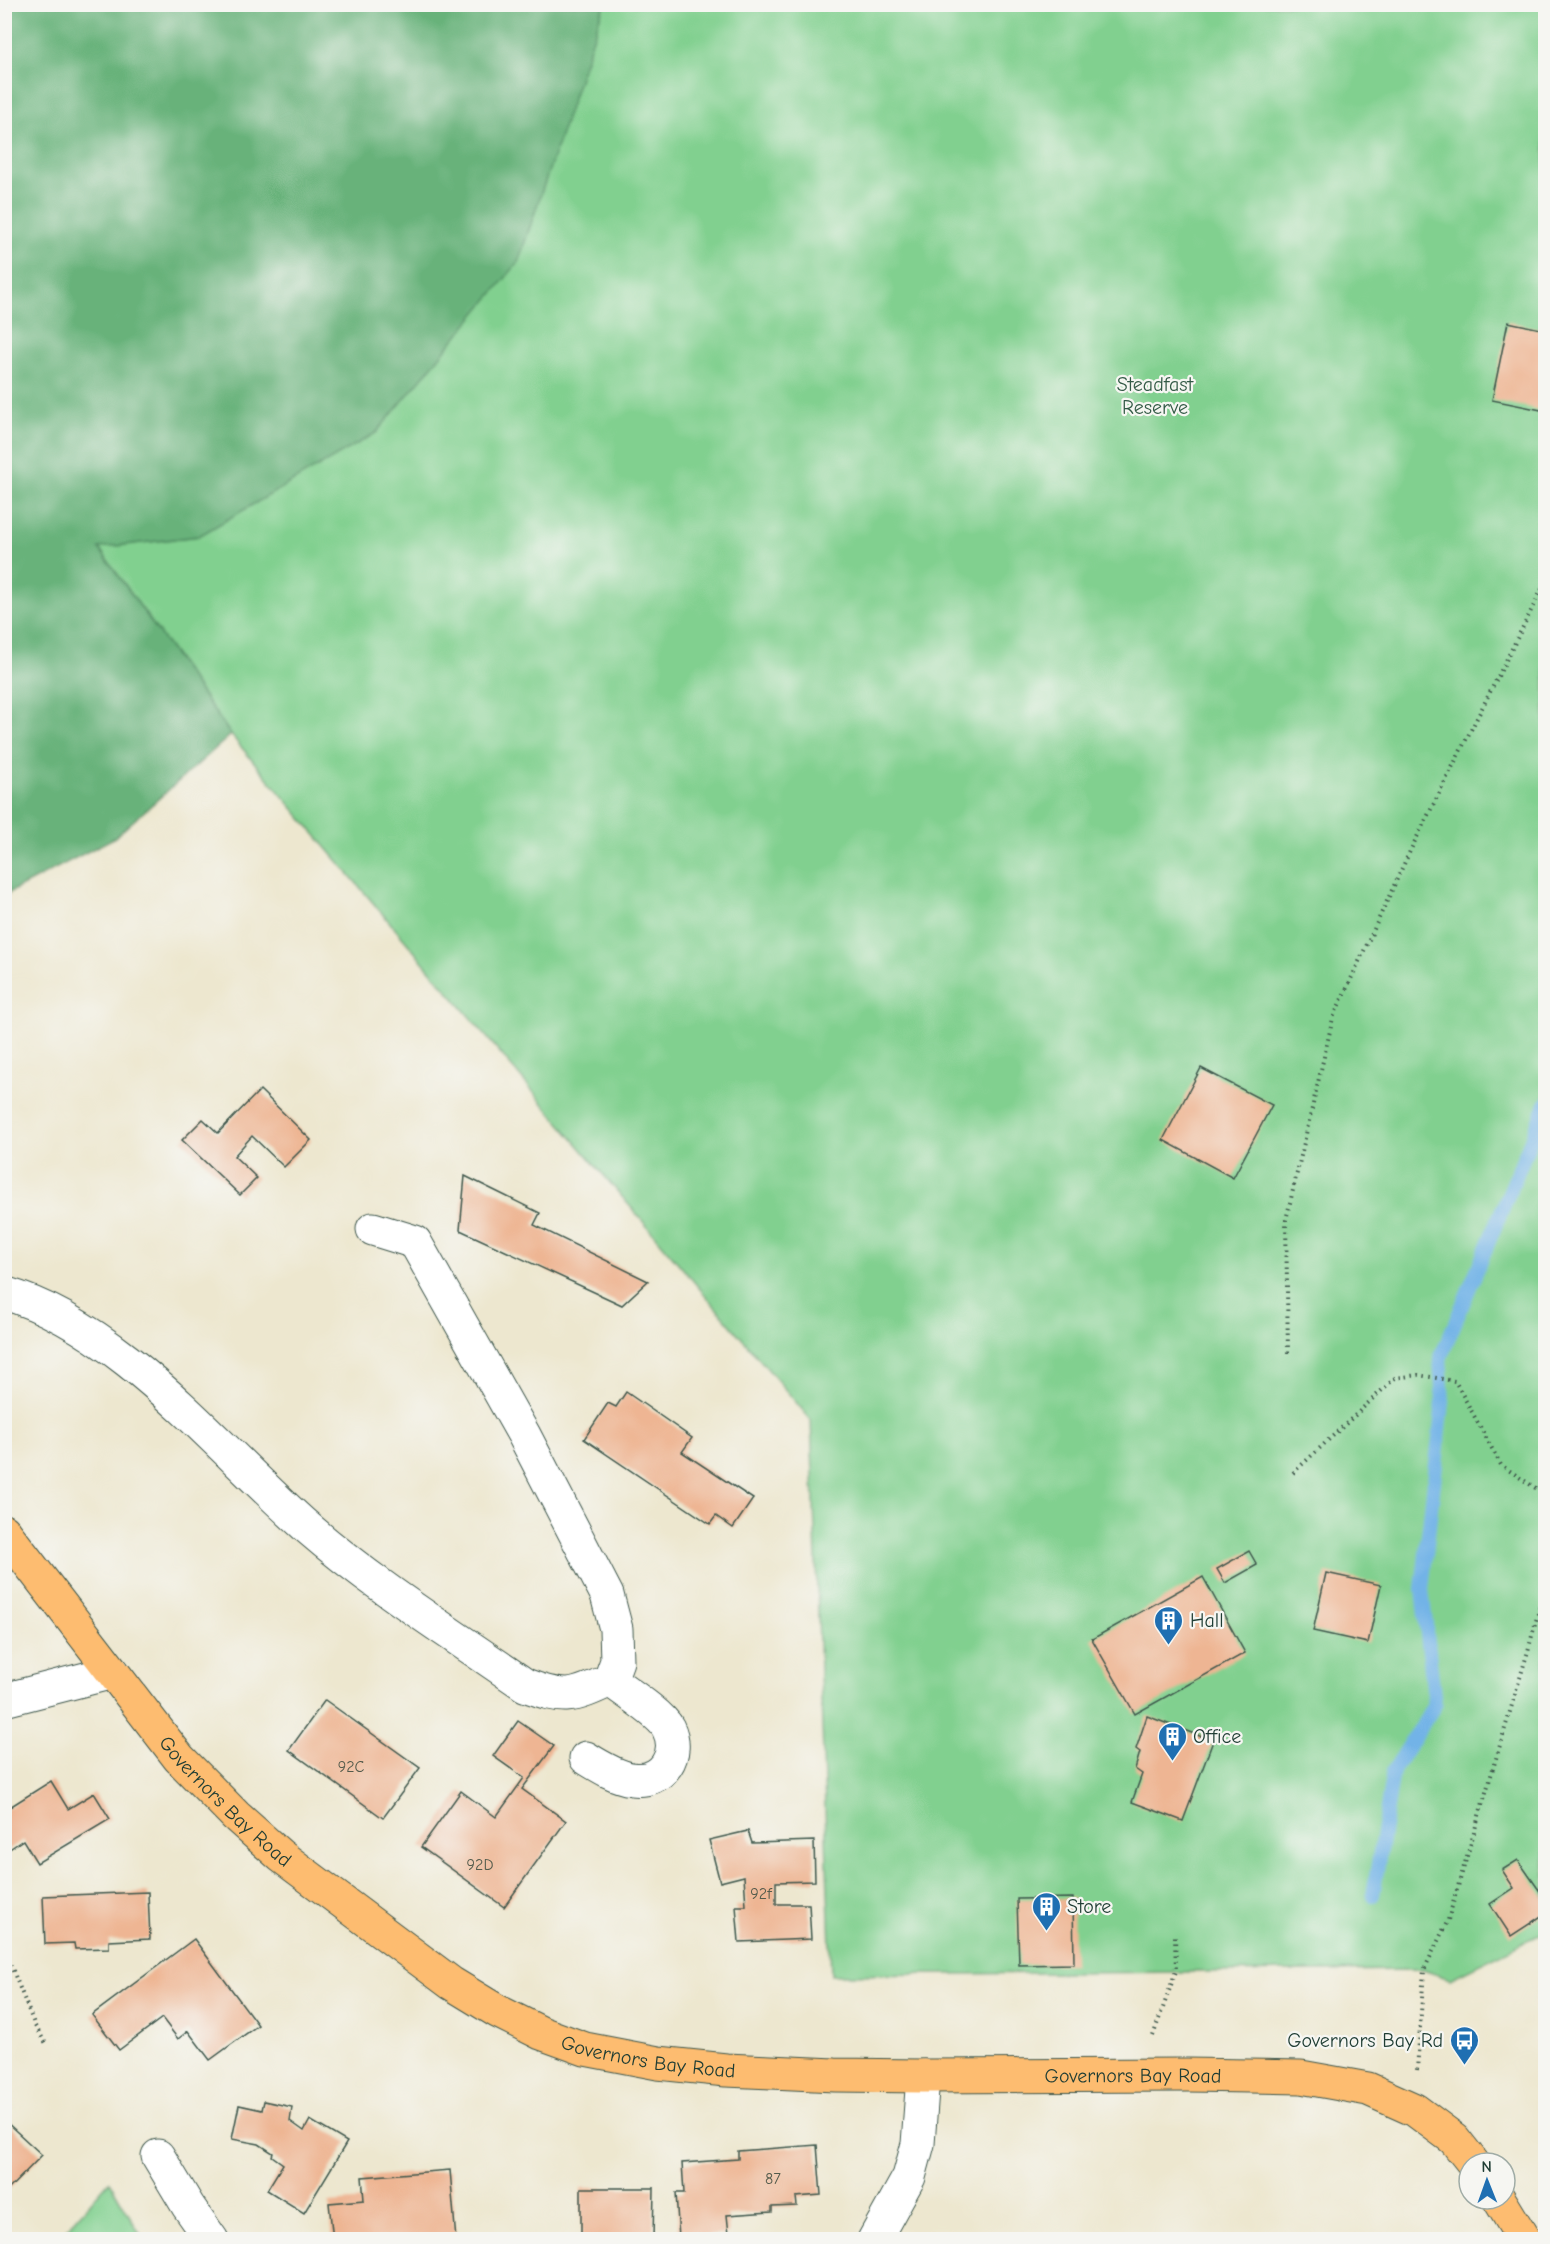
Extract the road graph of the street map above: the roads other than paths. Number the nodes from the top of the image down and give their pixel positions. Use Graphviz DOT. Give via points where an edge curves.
graph roads {
  1 [pos="373,1229"];
  2 [pos="4,1293"];
  3 [pos="4,1531"];
  4 [pos="113,1672"];
  5 [pos="610,1680"];
  6 [pos="4,1700"];
  7 [pos="586,1758"];
  8 [pos="923,2076"];
  9 [pos="1464,2151"];
  10 [pos="159,2156"];
  11 [pos="1506,2211"];
  12 [pos="212,2240"];
  13 [pos="874,2240"];
  14 [pos="1524,2240"];
  1 -- 5 [label="street" via="415,1242 559,1501 607,1595 616,1629 616,1661"];
  2 -- 5 [label="street" via="69,1321 101,1342 149,1379 348,1561 525,1685 551,1695 578,1695"];
  3 -- 4 [label="main road, Governors Bay Road"];
  4 -- 6 [label="street"];
  4 -- 8 [label="main road, Governors Bay Road" via="178,1758 281,1856 451,1983 541,2033 585,2049 658,2063 726,2070"];
  5 -- 7 [label="street" via="667,1725 674,1745 669,1762 653,1778 633,1780"];
  8 -- 9 [label="main road, Governors Bay Road" via="1301,2077 1368,2089 1415,2110 1454,2139"];
  8 -- 13 [label="street" via="918,2144 909,2177"];
  10 -- 12 [label="street"];
  11 -- 14 [label="main road"];
}
